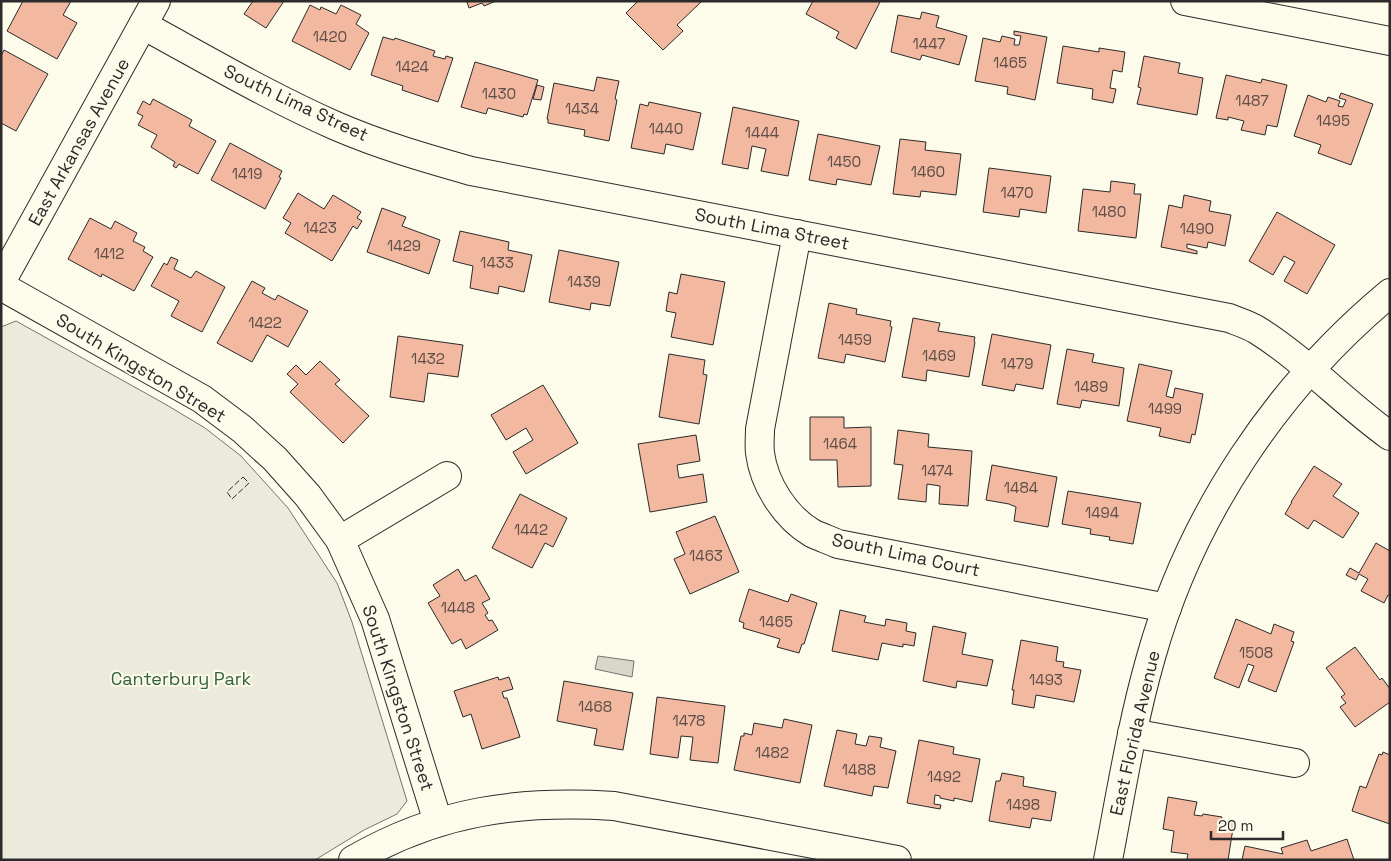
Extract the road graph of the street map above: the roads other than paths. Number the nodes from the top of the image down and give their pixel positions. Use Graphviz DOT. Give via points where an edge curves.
graph roads {
  1 [pos="156,1"];
  2 [pos="1185,1"];
  3 [pos="143,25"];
  4 [pos="1390,41"];
  5 [pos="797,234"];
  6 [pos="1,282"];
  7 [pos="1,286"];
  8 [pos="1390,293"];
  9 [pos="1309,370"];
  10 [pos="1390,436"];
  11 [pos="447,476"];
  12 [pos="340,540"];
  13 [pos="1167,608"];
  14 [pos="1132,733"];
  15 [pos="1295,763"];
  16 [pos="438,822"];
  17 [pos="353,860"];
  18 [pos="898,860"];
  19 [pos="1108,860"];
  1 -- 3 [label="street, East Arkansas Avenue"];
  2 -- 4 [label="street"];
  3 -- 5 [label="street, South Lima Street" via="295,107 338,127 426,158 516,180"];
  3 -- 6 [label="street, East Arkansas Avenue"];
  5 -- 9 [label="street, South Lima Street" via="1229,318 1256,329"];
  5 -- 13 [label="street, South Lima Court" via="760,429 760,453 766,477 778,500 793,518 812,532 838,544"];
  7 -- 12 [label="street, South Kingston Street" via="202,399 242,429 282,467"];
  8 -- 9 [label="street, East Florida Avenue"];
  9 -- 10 [label="street, South Lima Street"];
  9 -- 13 [label="street, East Florida Avenue" via="1239,464 1199,534"];
  11 -- 12 [label="street"];
  12 -- 16 [label="street, South Kingston Street" via="374,619"];
  13 -- 14 [label="street, East Florida Avenue" via="1151,655"];
  14 -- 15 [label="street"];
  14 -- 19 [label="street, East Florida Avenue"];
  16 -- 17 [label="street" via="409,832"];
  16 -- 18 [label="street" via="481,811 525,805 614,806"];
}
